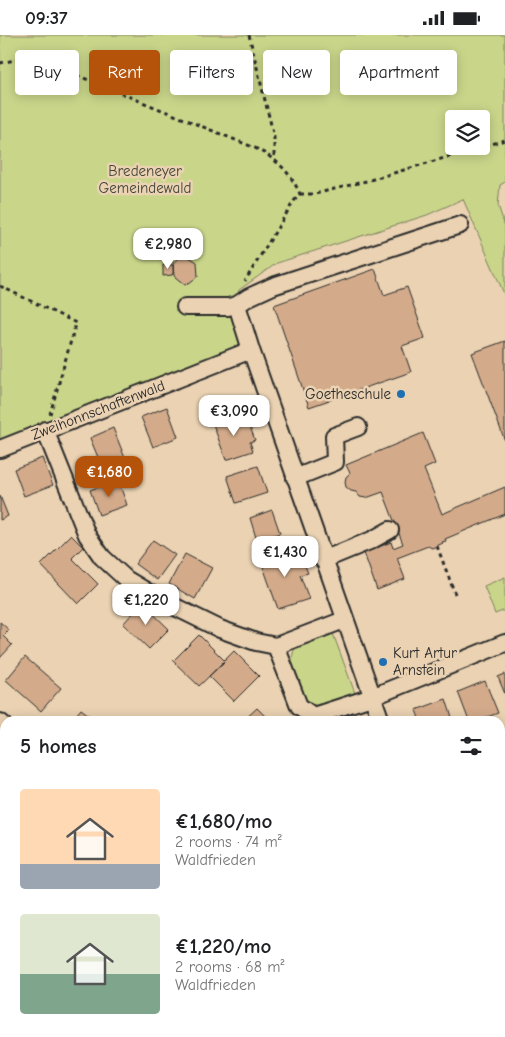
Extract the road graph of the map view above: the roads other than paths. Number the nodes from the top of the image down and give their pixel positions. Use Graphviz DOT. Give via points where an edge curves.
graph roads {
  1 [pos="460,225"];
  2 [pos="237,305"];
  3 [pos="185,307"];
  4 [pos="251,350"];
  5 [pos="358,427"];
  6 [pos="45,430"];
  7 [pos="0,449"];
  8 [pos="295,478"];
  9 [pos="390,530"];
  10 [pos="323,559"];
  11 [pos="344,620"];
  12 [pos="505,643"];
  13 [pos="276,646"];
  14 [pos="372,697"];
  15 [pos="309,716"];
  16 [pos="320,716"];
  17 [pos="379,716"];
  1 -- 2 [label="street" via="273,286"];
  2 -- 3 [label="street"];
  2 -- 4 [label="street"];
  4 -- 6 [label="street, Zweihonnschaftenwald"];
  4 -- 8 [label="street"];
  5 -- 8 [label="street" via="334,435 335,462"];
  6 -- 7 [label="street, Zweihonnschaftenwald"];
  6 -- 13 [label="street" via="87,535 102,557 126,579 161,600 220,629"];
  8 -- 10 [label="street"];
  9 -- 10 [label="street"];
  10 -- 11 [label="street"];
  11 -- 13 [label="street"];
  11 -- 14 [label="street"];
  12 -- 14 [label="street"];
  13 -- 15 [label="street" via="299,706"];
  14 -- 16 [label="street"];
  14 -- 17 [label="street"];
}
